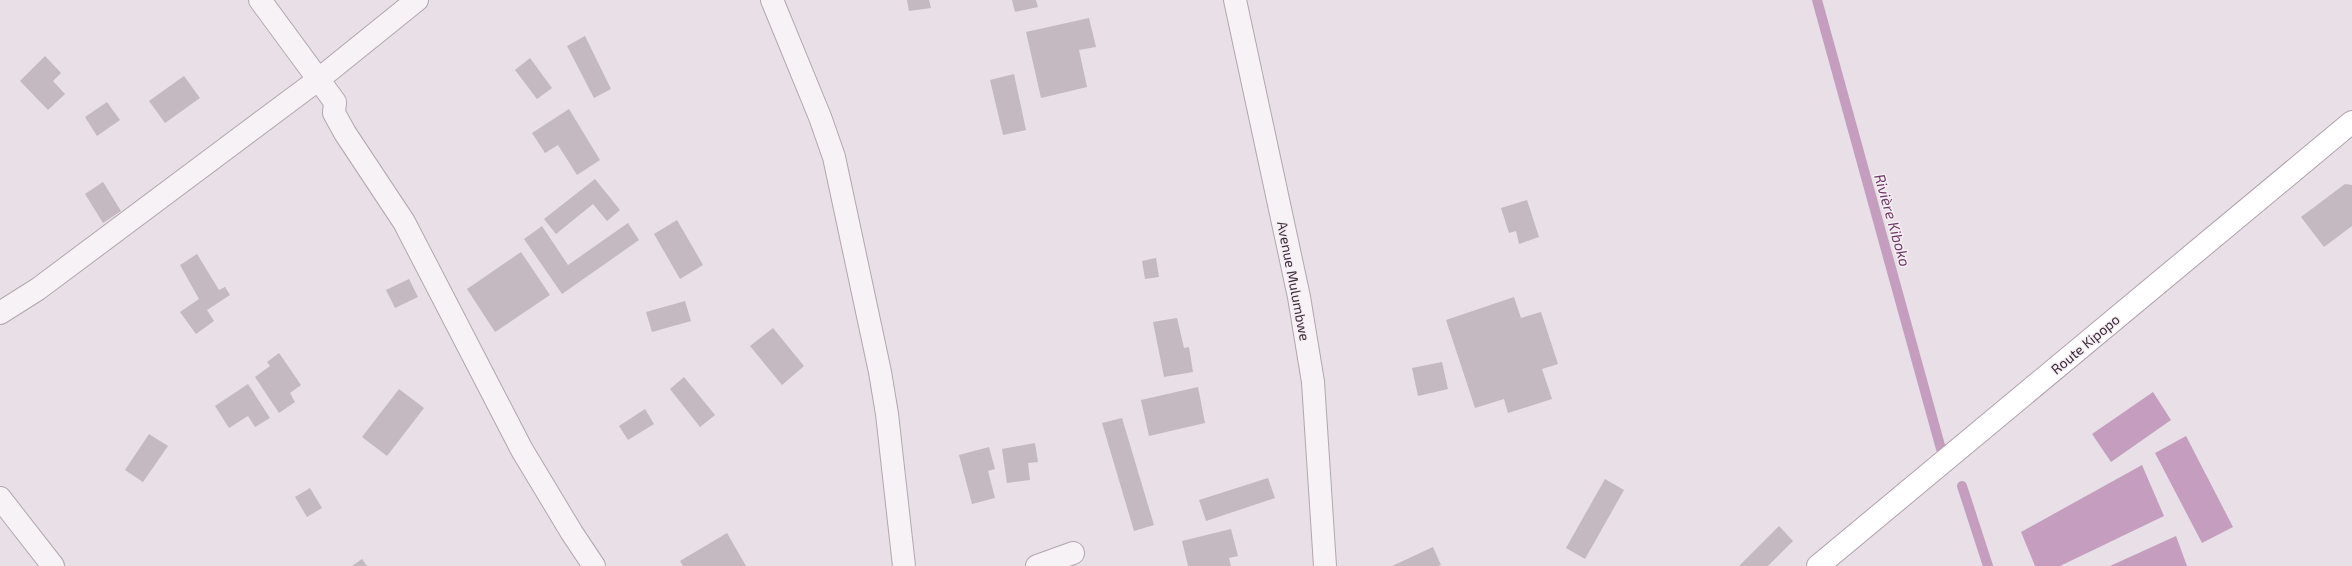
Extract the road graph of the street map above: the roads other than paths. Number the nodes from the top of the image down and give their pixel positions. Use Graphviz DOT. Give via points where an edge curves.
graph roads {
  1 [pos="260,0"];
  2 [pos="417,0"];
  3 [pos="772,0"];
  4 [pos="1235,0"];
  5 [pos="319,79"];
  6 [pos="2352,122"];
  7 [pos="0,313"];
  8 [pos="0,498"];
  9 [pos="1073,553"];
  10 [pos="53,566"];
  11 [pos="594,566"];
  12 [pos="904,566"];
  13 [pos="1037,566"];
  14 [pos="1325,566"];
  15 [pos="1818,566"];
  1 -- 5 [label="street"];
  2 -- 5 [label="street"];
  3 -- 12 [label="street" via="834,157 880,372"];
  4 -- 14 [label="street, Avenue Mulumbwe" via="1299,297 1312,375"];
  5 -- 7 [label="street" via="38,289"];
  5 -- 11 [label="street" via="335,102 334,113 345,133 404,222 522,450"];
  6 -- 15 [label="main road, Route Kipopo"];
  8 -- 10 [label="street"];
  9 -- 13 [label="street"];
}
